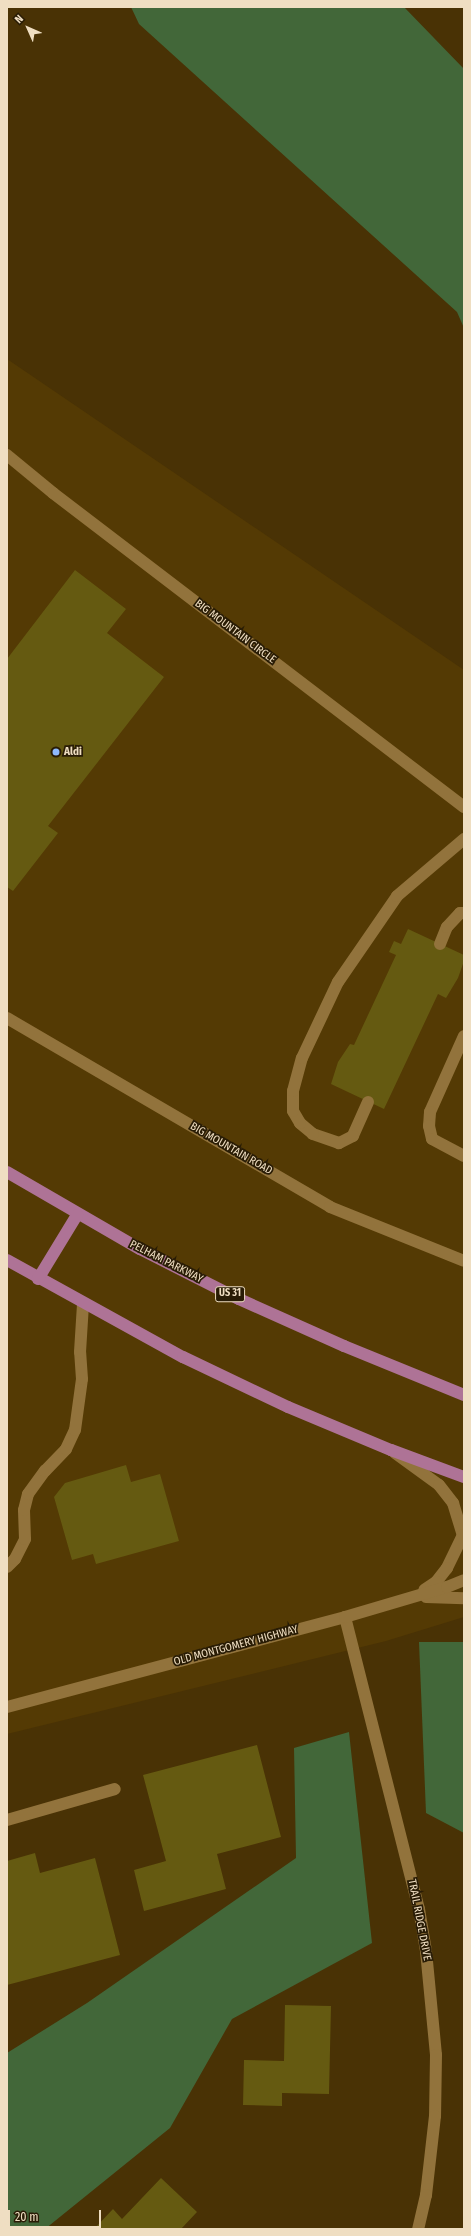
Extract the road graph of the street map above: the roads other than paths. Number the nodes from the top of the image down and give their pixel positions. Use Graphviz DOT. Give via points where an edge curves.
graph roads {
  1 [pos="7,455"];
  2 [pos="464,807"];
  3 [pos="464,840"];
  4 [pos="464,914"];
  5 [pos="440,944"];
  6 [pos="7,1018"];
  7 [pos="464,1036"];
  8 [pos="368,1102"];
  9 [pos="464,1156"];
  10 [pos="7,1172"];
  11 [pos="77,1215"];
  12 [pos="7,1260"];
  13 [pos="464,1261"];
  14 [pos="38,1279"];
  15 [pos="83,1304"];
  16 [pos="461,1393"];
  17 [pos="391,1450"];
  18 [pos="464,1477"];
  19 [pos="7,1567"];
  20 [pos="464,1580"];
  21 [pos="414,1597"];
  22 [pos="464,1598"];
  23 [pos="345,1617"];
  24 [pos="7,1707"];
  25 [pos="115,1789"];
  26 [pos="7,1820"];
  27 [pos="418,2229"];
  1 -- 2 [label="street, BIG MOUNTAIN CIRCLE" via="53,493"];
  3 -- 8 [label="street" via="397,896 338,982 302,1058 293,1091 293,1111 300,1123 313,1134 339,1143 353,1136"];
  4 -- 5 [label="street" via="460,913 446,928"];
  6 -- 13 [label="street, BIG MOUNTAIN ROAD" via="330,1207"];
  7 -- 9 [label="street" via="430,1112 428,1126 432,1138"];
  10 -- 11 [label="main road, PELHAM PARKWAY / US 31"];
  11 -- 14 [label="main road"];
  11 -- 16 [label="main road, PELHAM PARKWAY / US 31" via="239,1299 344,1346"];
  12 -- 14 [label="main road"];
  14 -- 15 [label="main road"];
  15 -- 17 [label="main road" via="183,1357 288,1407"];
  15 -- 19 [label="street" via="80,1352 82,1379 75,1430 66,1449 28,1494 24,1510 25,1540 15,1559"];
  17 -- 18 [label="main road"];
  17 -- 21 [label="street" via="439,1485 453,1503 462,1535 447,1568 436,1582"];
  20 -- 21 [label="street, OLD MONTGOMERY HIGHWAY"];
  21 -- 22 [label="street"];
  21 -- 23 [label="street, OLD MONTGOMERY HIGHWAY"];
  23 -- 24 [label="street, OLD MONTGOMERY HIGHWAY"];
  23 -- 27 [label="street, TRAIL RIDGE DRIVE" via="420,1909 426,1951 436,2055 435,2116 426,2195"];
  25 -- 26 [label="street"];
}
